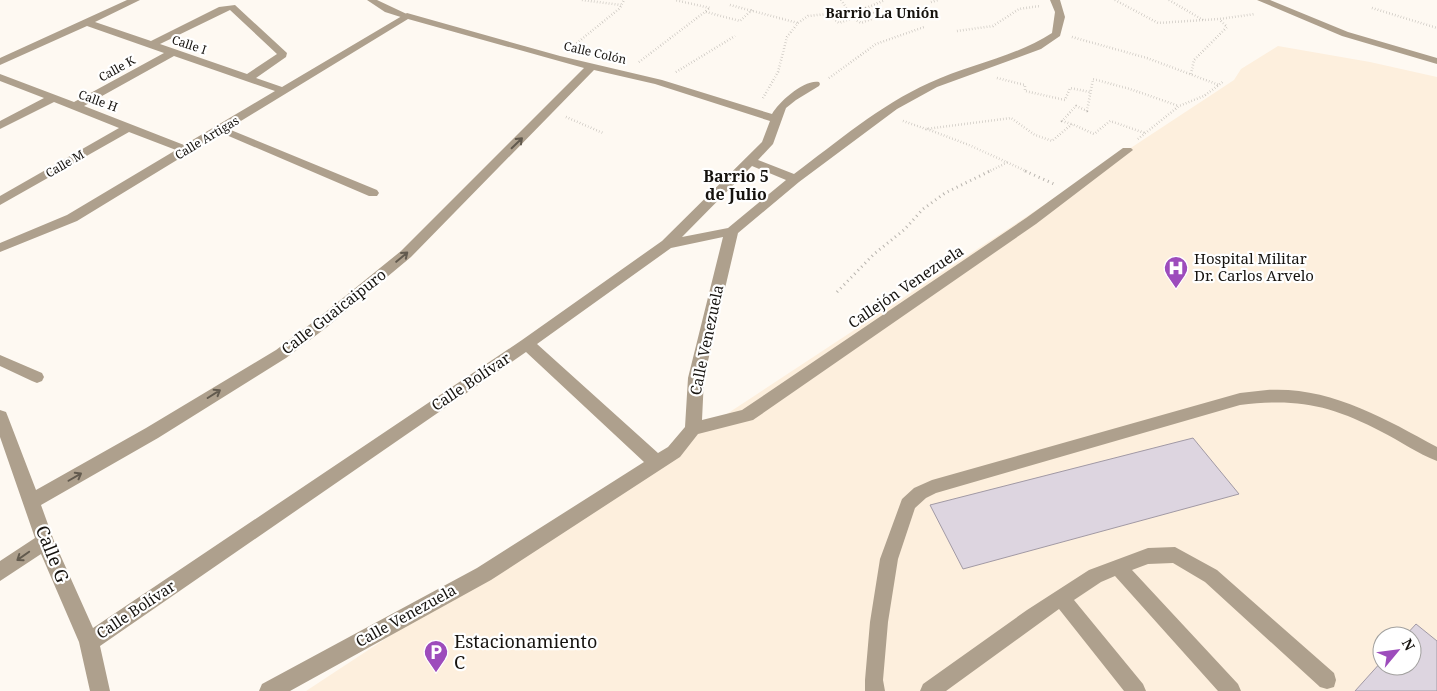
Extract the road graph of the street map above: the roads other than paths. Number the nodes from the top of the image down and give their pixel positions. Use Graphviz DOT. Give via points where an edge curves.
graph roads {
  1 [pos="135,0"];
  2 [pos="371,0"];
  3 [pos="1262,0"];
  4 [pos="1056,2"];
  5 [pos="407,16"];
  6 [pos="86,22"];
  7 [pos="151,45"];
  8 [pos="171,53"];
  9 [pos="1437,61"];
  10 [pos="0,62"];
  11 [pos="592,66"];
  12 [pos="0,78"];
  13 [pos="248,78"];
  14 [pos="815,84"];
  15 [pos="285,91"];
  16 [pos="52,98"];
  17 [pos="74,107"];
  18 [pos="776,119"];
  19 [pos="0,126"];
  20 [pos="129,127"];
  21 [pos="221,129"];
  22 [pos="186,150"];
  23 [pos="1127,150"];
  24 [pos="751,161"];
  25 [pos="795,179"];
  26 [pos="373,193"];
  27 [pos="0,201"];
  28 [pos="732,231"];
  29 [pos="667,244"];
  30 [pos="0,248"];
  31 [pos="527,344"];
  32 [pos="0,360"];
  33 [pos="37,377"];
  34 [pos="0,417"];
  35 [pos="693,429"];
  36 [pos="1437,454"];
  37 [pos="657,463"];
  38 [pos="32,502"];
  39 [pos="45,541"];
  40 [pos="1118,567"];
  41 [pos="0,572"];
  42 [pos="1061,598"];
  43 [pos="89,642"];
  44 [pos="1327,680"];
  45 [pos="100,691"];
  46 [pos="269,691"];
  47 [pos="875,691"];
  48 [pos="930,691"];
  49 [pos="1136,691"];
  50 [pos="1231,691"];
  1 -- 6 [label="street"];
  2 -- 5 [label="lane"];
  3 -- 9 [label="street" via="1345,34"];
  4 -- 25 [label="street" via="1061,18 1057,34 1037,47 933,86 893,107"];
  5 -- 11 [label="street, Calle Colón"];
  5 -- 15 [label="street, Calle Artigas"];
  6 -- 7 [label="street, Calle I"];
  6 -- 10 [label="street"];
  7 -- 8 [label="street, Calle I"];
  7 -- 13 [label="street, Calle K" via="226,8 234,9 282,53 280,58"];
  8 -- 13 [label="street, Calle I"];
  8 -- 17 [label="street, Calle K"];
  11 -- 18 [label="street, Calle Colón" via="658,82"];
  38 -- 11 [label="street, Calle Guaicaipuro, one-way" via="281,354 406,254"];
  12 -- 16 [label="street, Calle H"];
  13 -- 15 [label="street, Calle I"];
  14 -- 18 [label="street, Calle Bolívar" via="783,105"];
  15 -- 21 [label="street, Calle Artigas"];
  16 -- 17 [label="street, Calle H"];
  16 -- 19 [label="street"];
  17 -- 20 [label="street, Calle H"];
  18 -- 24 [label="street, Calle Bolívar" via="773,134"];
  20 -- 22 [label="street, Calle H"];
  20 -- 27 [label="street, Calle M"];
  21 -- 22 [label="street, Calle Artigas"];
  21 -- 26 [label="lane"];
  22 -- 30 [label="street, Calle Artigas" via="72,218"];
  23 -- 35 [label="street, Callejón Venezuela" via="1031,221 747,415"];
  24 -- 25 [label="street"];
  24 -- 29 [label="street, Calle Bolívar"];
  25 -- 28 [label="street"];
  28 -- 29 [label="street"];
  28 -- 35 [label="street, Calle Venezuela" via="696,378"];
  29 -- 31 [label="street, Calle Bolívar"];
  31 -- 37 [label="street"];
  31 -- 43 [label="street, Calle Bolívar"];
  32 -- 33 [label="lane"];
  34 -- 38 [label="street, Calle G"];
  35 -- 37 [label="street, Calle Venezuela" via="674,452"];
  36 -- 47 [label="lane" via="1354,412 1325,402 1270,395 1240,399 932,487 908,504 889,559 879,622"];
  37 -- 46 [label="street, Calle Venezuela" via="484,574"];
  38 -- 39 [label="street, Calle G"];
  39 -- 41 [label="street, one-way"];
  39 -- 43 [label="street, Calle G"];
  40 -- 42 [label="lane" via="1095,576"];
  40 -- 44 [label="lane" via="1148,556 1175,554 1211,576"];
  40 -- 50 [label="lane"];
  42 -- 48 [label="lane"];
  42 -- 49 [label="lane"];
  43 -- 45 [label="street, Calle G"];
}
